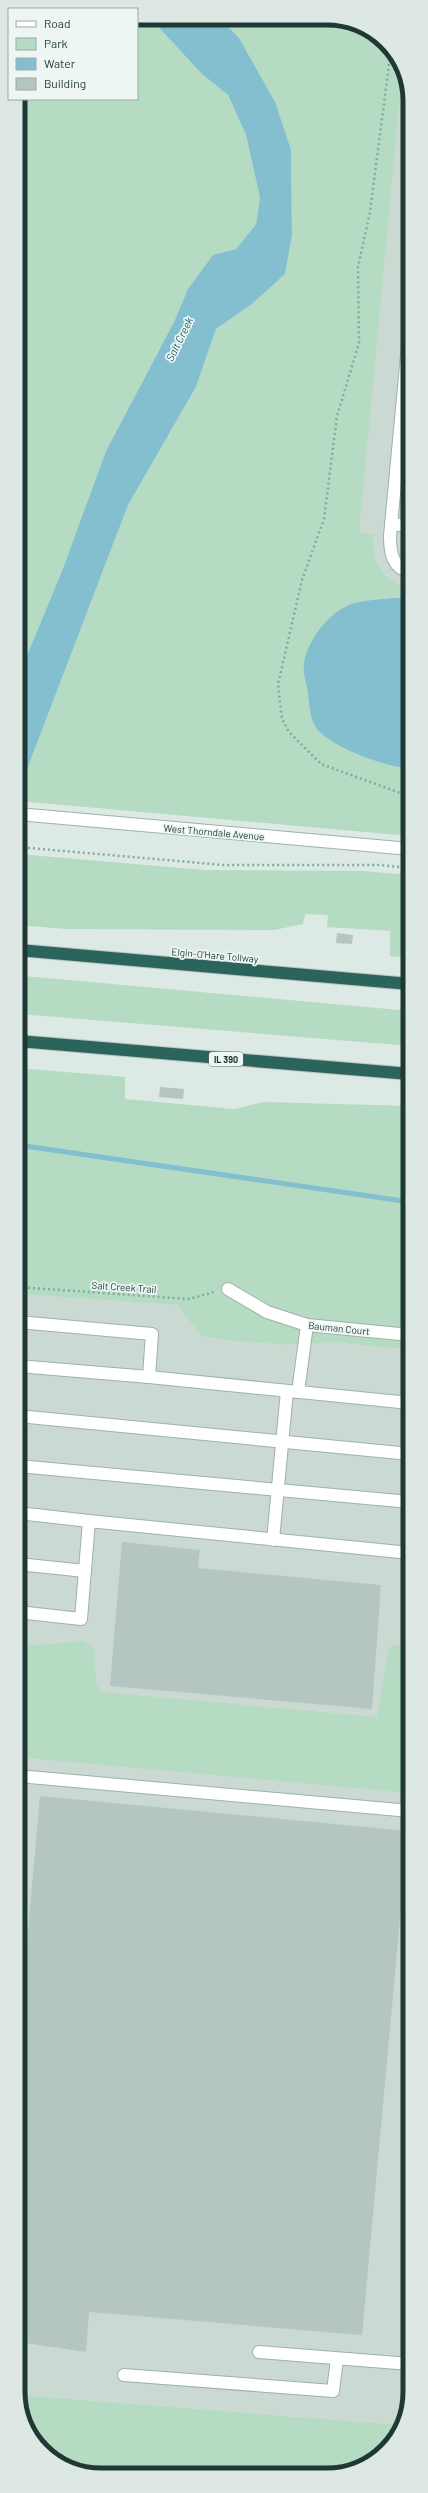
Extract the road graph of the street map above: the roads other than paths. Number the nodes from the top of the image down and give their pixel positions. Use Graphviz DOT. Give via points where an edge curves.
graph roads {
  1 [pos="403,398"];
  2 [pos="396,472"];
  3 [pos="403,472"];
  4 [pos="391,524"];
  5 [pos="403,525"];
  6 [pos="403,568"];
  7 [pos="25,815"];
  8 [pos="403,848"];
  9 [pos="25,951"];
  10 [pos="403,983"];
  11 [pos="25,1042"];
  12 [pos="403,1073"];
  13 [pos="228,1289"];
  14 [pos="25,1323"];
  15 [pos="307,1325"];
  16 [pos="403,1334"];
  17 [pos="25,1367"];
  18 [pos="149,1377"];
  19 [pos="292,1391"];
  20 [pos="403,1402"];
  21 [pos="25,1417"];
  22 [pos="282,1442"];
  23 [pos="403,1453"];
  24 [pos="25,1467"];
  25 [pos="278,1489"];
  26 [pos="403,1501"];
  27 [pos="25,1514"];
  28 [pos="89,1521"];
  29 [pos="273,1540"];
  30 [pos="403,1552"];
  31 [pos="25,1565"];
  32 [pos="85,1571"];
  33 [pos="25,1613"];
  34 [pos="25,1777"];
  35 [pos="403,1810"];
  36 [pos="259,2352"];
  37 [pos="337,2359"];
  38 [pos="403,2364"];
  39 [pos="124,2375"];
  1 -- 2 [label="street"];
  2 -- 3 [label="street"];
  2 -- 4 [label="street"];
  4 -- 5 [label="street"];
  4 -- 6 [label="street" via="392,556"];
  7 -- 8 [label="street, West Thorndale Avenue"];
  9 -- 10 [label="highway, Elgin-O'Hare Tollway"];
  11 -- 12 [label="highway, IL 390"];
  13 -- 15 [label="street, Bauman Court" via="267,1312"];
  14 -- 18 [label="street" via="152,1334"];
  15 -- 16 [label="street, Bauman Court"];
  15 -- 19 [label="street"];
  17 -- 18 [label="street"];
  18 -- 19 [label="street"];
  19 -- 20 [label="street"];
  19 -- 22 [label="street"];
  21 -- 22 [label="street"];
  22 -- 23 [label="street"];
  22 -- 25 [label="street"];
  24 -- 25 [label="street"];
  25 -- 26 [label="street"];
  25 -- 29 [label="street"];
  27 -- 28 [label="street"];
  28 -- 29 [label="street"];
  28 -- 32 [label="street"];
  29 -- 30 [label="street"];
  31 -- 32 [label="street"];
  32 -- 33 [label="street" via="81,1620"];
  34 -- 35 [label="street"];
  36 -- 37 [label="street"];
  37 -- 38 [label="street"];
  37 -- 39 [label="street" via="333,2391"];
}
